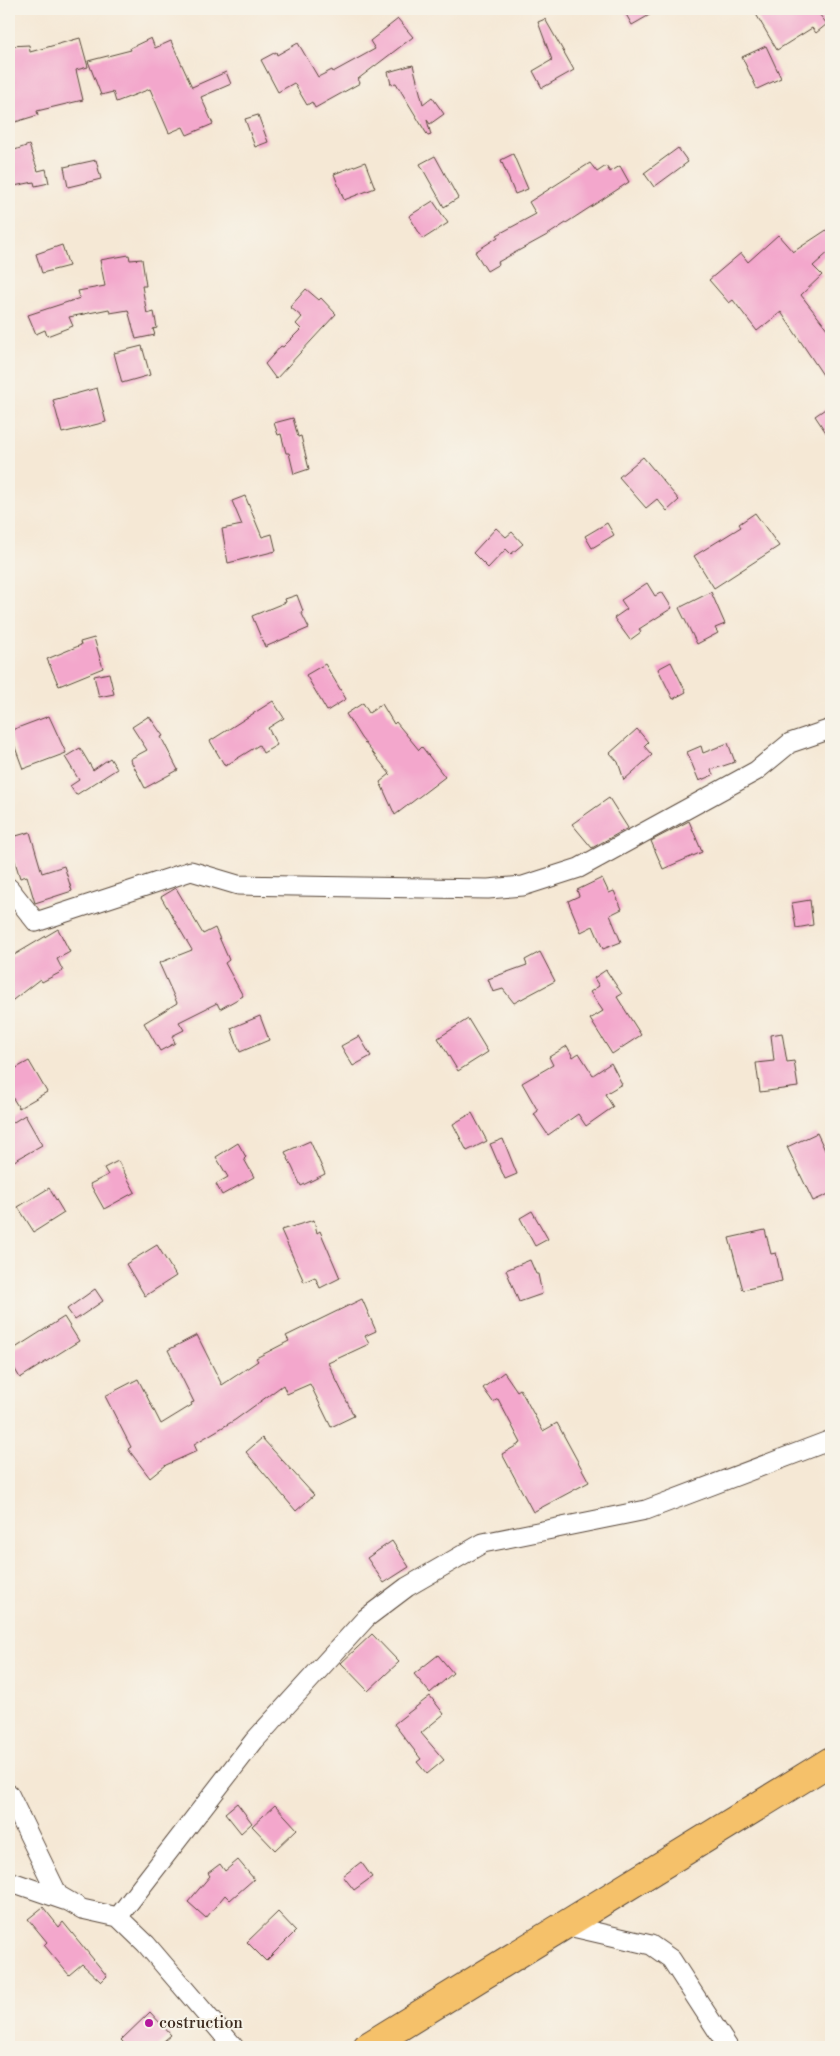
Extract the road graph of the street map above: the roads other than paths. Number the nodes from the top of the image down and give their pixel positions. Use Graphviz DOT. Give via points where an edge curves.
graph roads {
  1 [pos="831,729"];
  2 [pos="9,888"];
  3 [pos="831,1440"];
  4 [pos="831,1761"];
  5 [pos="9,1794"];
  6 [pos="9,1881"];
  7 [pos="70,1902"];
  8 [pos="118,1917"];
  9 [pos="564,1925"];
  10 [pos="234,2047"];
  11 [pos="367,2047"];
  12 [pos="728,2047"];
  1 -- 2 [label="street" via="790,743 756,770 579,868 523,886 488,889 238,885 191,871 36,922"];
  3 -- 8 [label="street" via="646,1510 483,1543 407,1587 366,1618 254,1741"];
  4 -- 9 [label="main road"];
  5 -- 7 [label="street" via="54,1889"];
  6 -- 7 [label="street"];
  7 -- 8 [label="street" via="82,1910"];
  8 -- 10 [label="street" via="146,1944"];
  9 -- 11 [label="main road"];
  9 -- 12 [label="street" via="651,1944 663,1951"];
}
